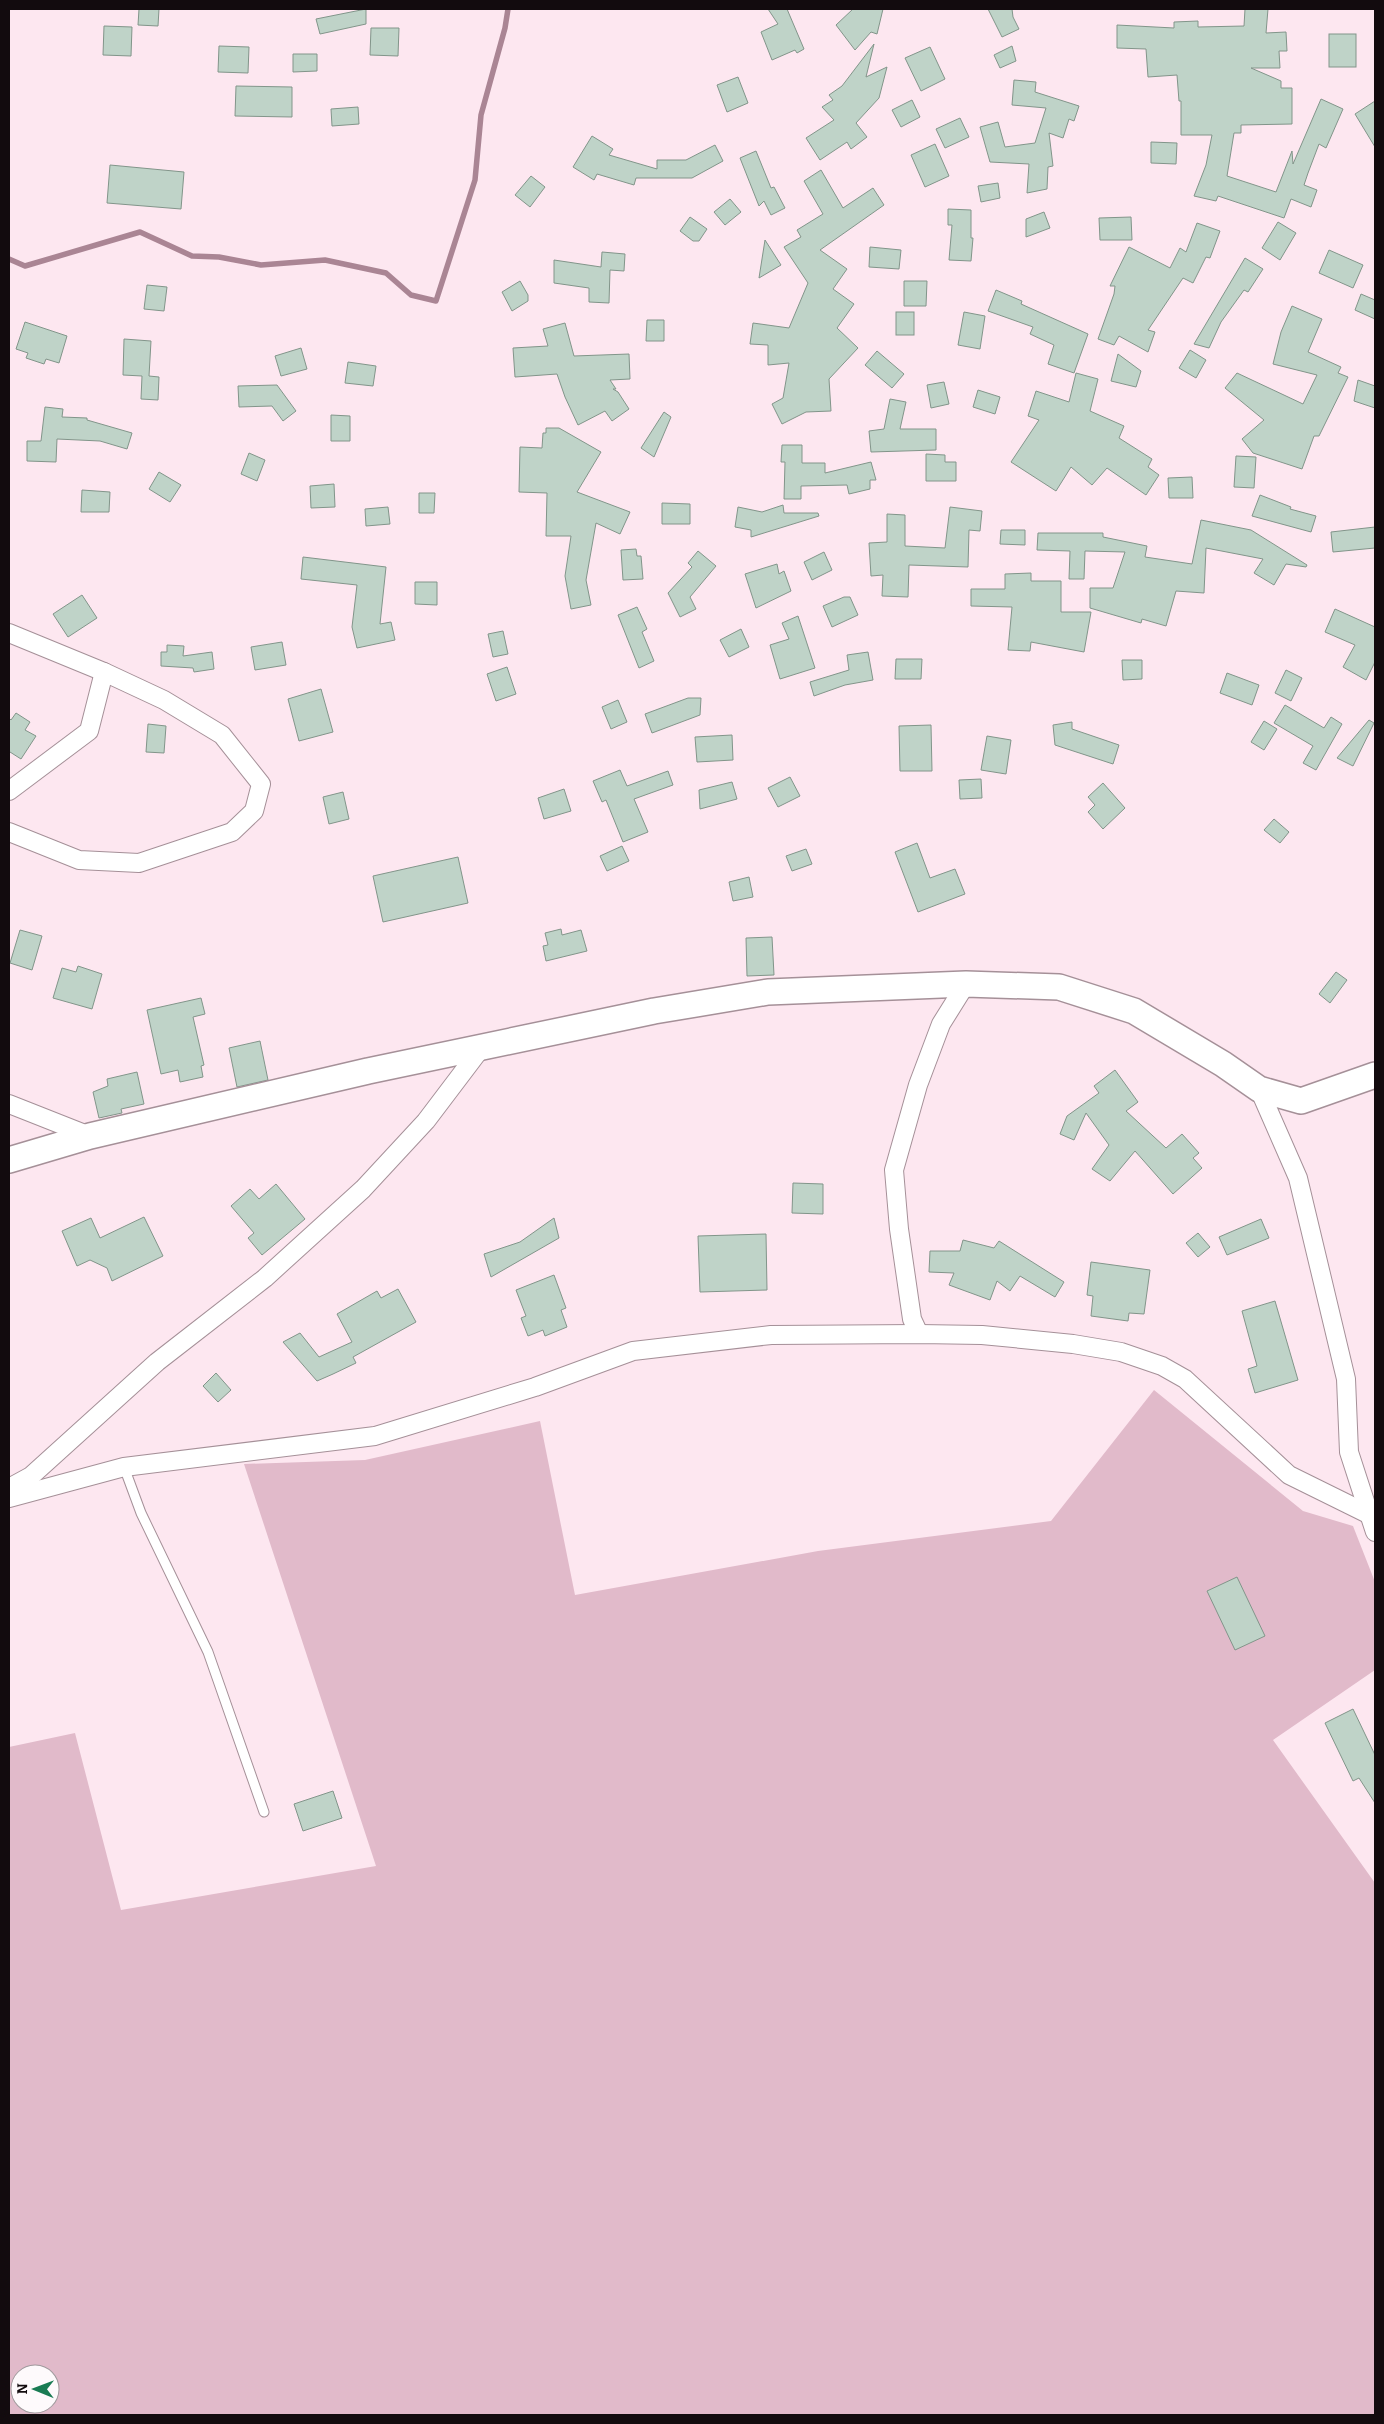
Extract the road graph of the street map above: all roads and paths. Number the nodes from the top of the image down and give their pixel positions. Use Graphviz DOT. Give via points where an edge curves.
graph roads {
  1 [pos="9,633"];
  2 [pos="104,672"];
  3 [pos="9,791"];
  4 [pos="9,832"];
  5 [pos="966,984"];
  6 [pos="482,1047"];
  7 [pos="1375,1075"];
  8 [pos="1259,1089"];
  9 [pos="9,1104"];
  10 [pos="90,1136"];
  11 [pos="9,1160"];
  12 [pos="918,1334"];
  13 [pos="124,1467"];
  14 [pos="9,1488"];
  15 [pos="9,1498"];
  16 [pos="1368,1514"];
  17 [pos="1375,1532"];
  18 [pos="264,1812"];
  1 -- 2 [label="street"];
  2 -- 3 [label="street" via="89,731"];
  2 -- 4 [label="street" via="164,700 222,734 261,784 254,811 232,832 139,863 79,860"];
  5 -- 6 [label="street" via="768,992 654,1011"];
  5 -- 8 [label="street" via="1059,987 1134,1011"];
  5 -- 12 [label="street" via="941,1024 918,1085 894,1170 912,1318"];
  6 -- 10 [label="street"];
  6 -- 14 [label="street" via="426,1121 363,1190 265,1278 157,1362 31,1476"];
  7 -- 8 [label="street" via="1301,1100"];
  8 -- 16 [label="street" via="1298,1178 1346,1379 1349,1452"];
  9 -- 10 [label="street"];
  10 -- 11 [label="street"];
  12 -- 13 [label="street" via="771,1335 634,1351 535,1387 375,1436"];
  12 -- 16 [label="street" via="982,1335 1073,1344 1121,1352 1162,1366 1185,1379 1289,1475"];
  13 -- 15 [label="street"];
  13 -- 18 [label="lane" via="140,1513 208,1652"];
  16 -- 17 [label="street"];
}
